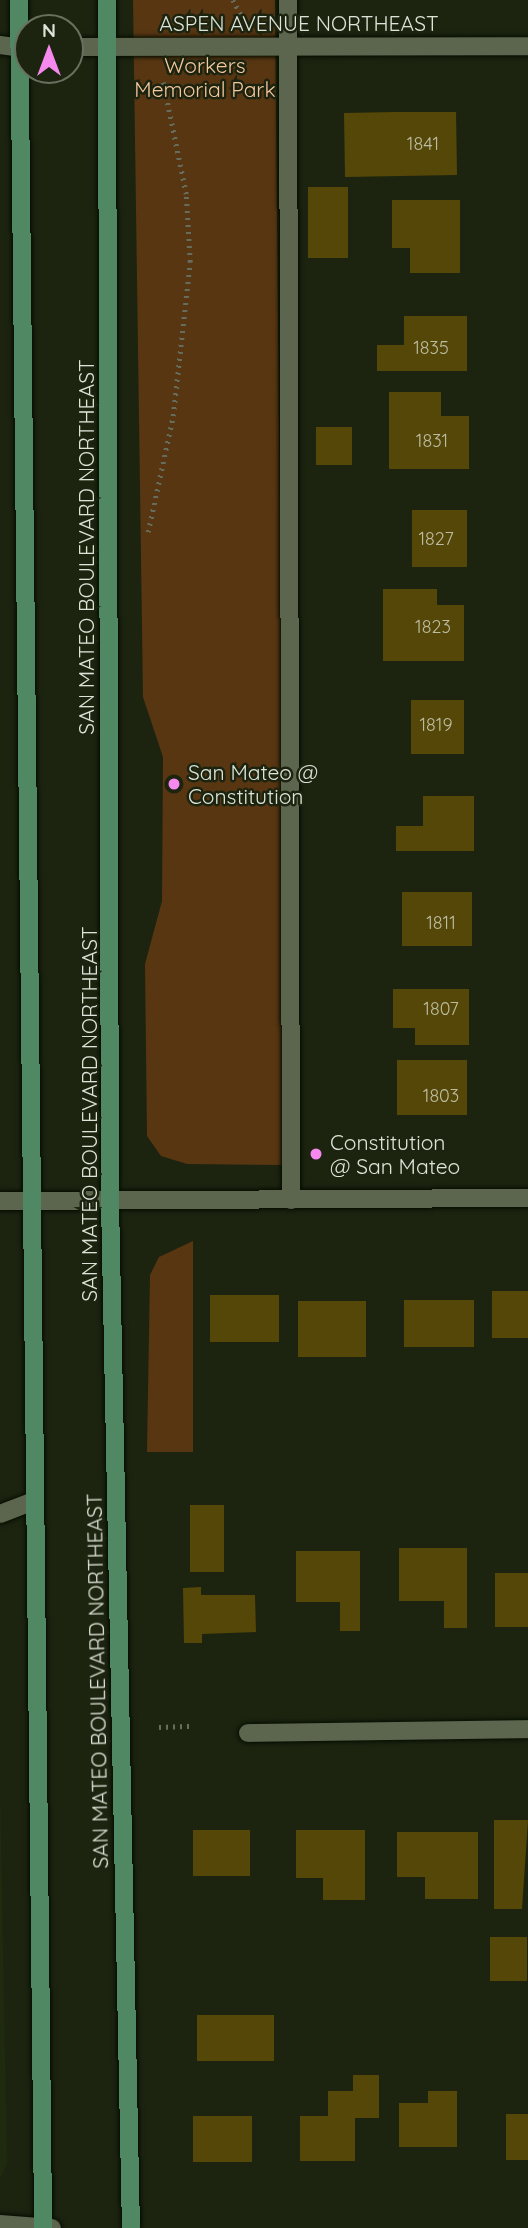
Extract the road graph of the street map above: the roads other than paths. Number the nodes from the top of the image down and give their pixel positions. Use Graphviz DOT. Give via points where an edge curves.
graph roads {
  1 [pos="107,0"];
  2 [pos="288,0"];
  3 [pos="107,46"];
  4 [pos="288,46"];
  5 [pos="528,46"];
  6 [pos="84,47"];
  7 [pos="24,84"];
  8 [pos="528,1198"];
  9 [pos="291,1200"];
  10 [pos="0,1201"];
  11 [pos="31,1202"];
  12 [pos="110,1202"];
  13 [pos="34,1501"];
  14 [pos="0,1514"];
  15 [pos="528,1729"];
  16 [pos="248,1733"];
  17 [pos="0,2224"];
  18 [pos="46,2227"];
  19 [pos="131,2228"];
  1 -- 3 [label="main road, SAN MATEO BOULEVARD NORTHEAST"];
  2 -- 4 [label="street"];
  3 -- 4 [label="street, ASPEN AVENUE NORTHEAST"];
  3 -- 6 [label="street, ASPEN AVENUE NORTHEAST"];
  3 -- 12 [label="main road, SAN MATEO BOULEVARD NORTHEAST"];
  4 -- 5 [label="street, ASPEN AVENUE NORTHEAST"];
  4 -- 9 [label="street"];
  7 -- 11 [label="main road"];
  8 -- 9 [label="street"];
  9 -- 12 [label="street"];
  10 -- 11 [label="street"];
  11 -- 12 [label="street"];
  11 -- 13 [label="main road"];
  12 -- 19 [label="main road, SAN MATEO BOULEVARD NORTHEAST"];
  13 -- 14 [label="street"];
  13 -- 18 [label="main road"];
  15 -- 16 [label="street"];
  17 -- 18 [label="street"];
}
